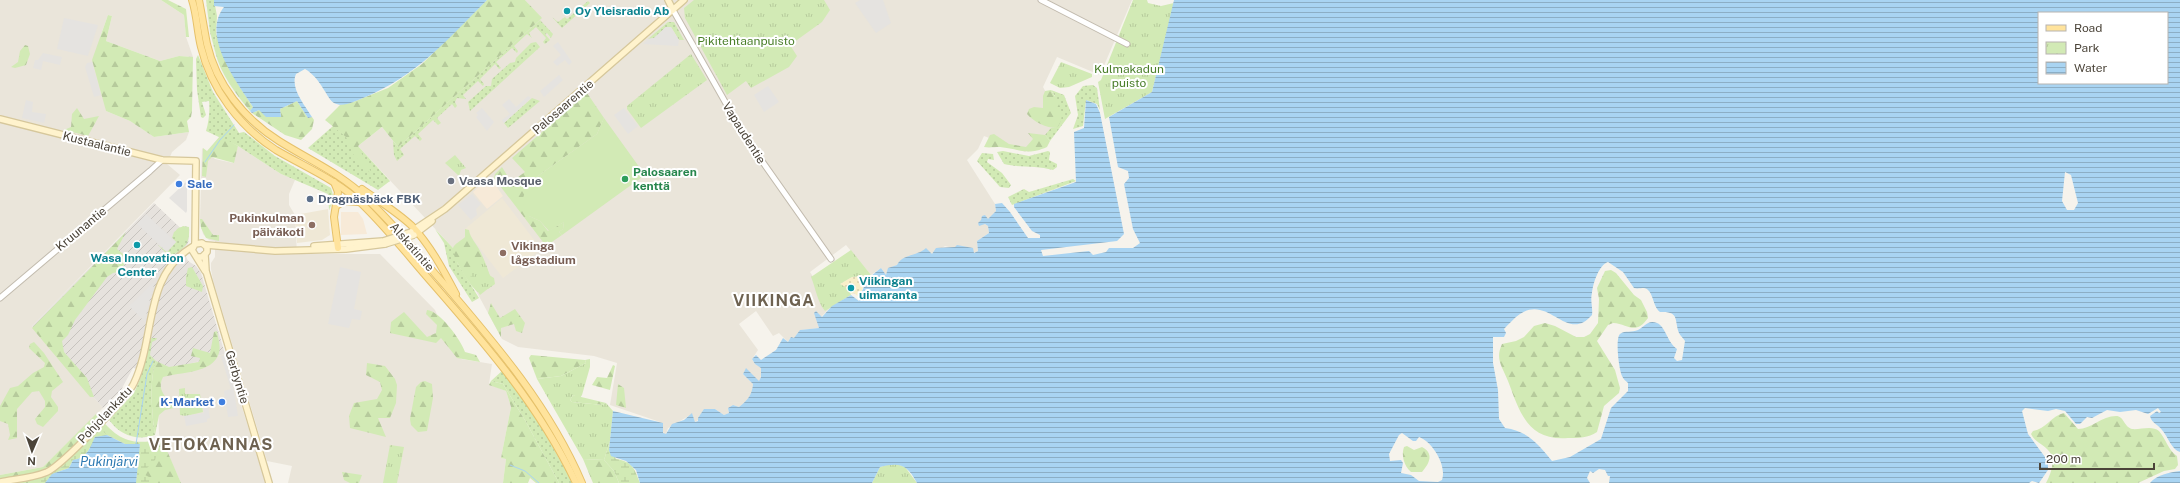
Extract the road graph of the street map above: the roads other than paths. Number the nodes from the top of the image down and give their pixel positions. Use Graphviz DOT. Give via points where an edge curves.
graph roads {
  1 [pos="192,0"];
  2 [pos="199,0"];
  3 [pos="668,0"];
  4 [pos="684,0"];
  5 [pos="1041,0"];
  6 [pos="672,10"];
  7 [pos="1127,44"];
  8 [pos="0,119"];
  9 [pos="162,160"];
  10 [pos="339,175"];
  11 [pos="333,181"];
  12 [pos="361,203"];
  13 [pos="336,206"];
  14 [pos="194,225"];
  15 [pos="416,231"];
  16 [pos="204,244"];
  17 [pos="194,246"];
  18 [pos="337,246"];
  19 [pos="224,247"];
  20 [pos="206,254"];
  21 [pos="195,256"];
  22 [pos="178,258"];
  23 [pos="831,259"];
  24 [pos="206,271"];
  25 [pos="0,298"];
  26 [pos="462,305"];
  27 [pos="0,482"];
  28 [pos="269,483"];
  29 [pos="576,483"];
  30 [pos="582,483"];
  1 -- 11 [label="main road, Alskatintie" via="201,47 208,68 218,90 233,111 250,130 276,149"];
  2 -- 10 [label="main road, Alskatintie" via="214,65 225,88 239,107 255,124 279,141"];
  3 -- 6 [label="main road, Vapaudentie"];
  4 -- 6 [label="main road, Palosaarentie"];
  5 -- 7 [label="street"];
  6 -- 15 [label="main road, Palosaarentie"];
  6 -- 23 [label="street, Vapaudentie" via="745,138"];
  8 -- 9 [label="main road, Kustaalantie"];
  9 -- 14 [label="main road, Kustaalantie" via="196,161"];
  9 -- 25 [label="street, Kruunantie"];
  10 -- 15 [label="main road" via="395,212"];
  10 -- 26 [label="main road, Alskatintie" via="387,218"];
  11 -- 12 [label="main road, Alskatintie"];
  11 -- 13 [label="main road" via="338,192"];
  12 -- 13 [label="main road" via="344,201"];
  12 -- 29 [label="main road, Alskatintie" via="508,371 539,416"];
  13 -- 18 [label="main road" via="334,217"];
  14 -- 16 [label="main road"];
  14 -- 17 [label="main road"];
  15 -- 18 [label="main road, Palosaarentie, bridge" via="384,242"];
  15 -- 26 [label="main road"];
  16 -- 17 [label="main road, Palosaarentie"];
  16 -- 19 [label="main road, Palosaarentie"];
  16 -- 20 [label="main road, Gerbyntie"];
  17 -- 21 [label="main road, Gerbyntie"];
  17 -- 22 [label="main road, Pohjolankatu"];
  18 -- 19 [label="main road, Palosaarentie" via="275,251"];
  19 -- 20 [label="main road, Palosaarentie"];
  20 -- 21 [label="main road, Palosaarentie"];
  20 -- 24 [label="main road, Gerbyntie"];
  21 -- 22 [label="main road"];
  21 -- 24 [label="main road, Gerbyntie"];
  22 -- 27 [label="main road, Pohjolankatu" via="166,270 162,279 141,363 130,391 49,471"];
  24 -- 28 [label="main road, Gerbyntie"];
  26 -- 30 [label="main road, Alskatintie" via="496,344 545,412"];
}
